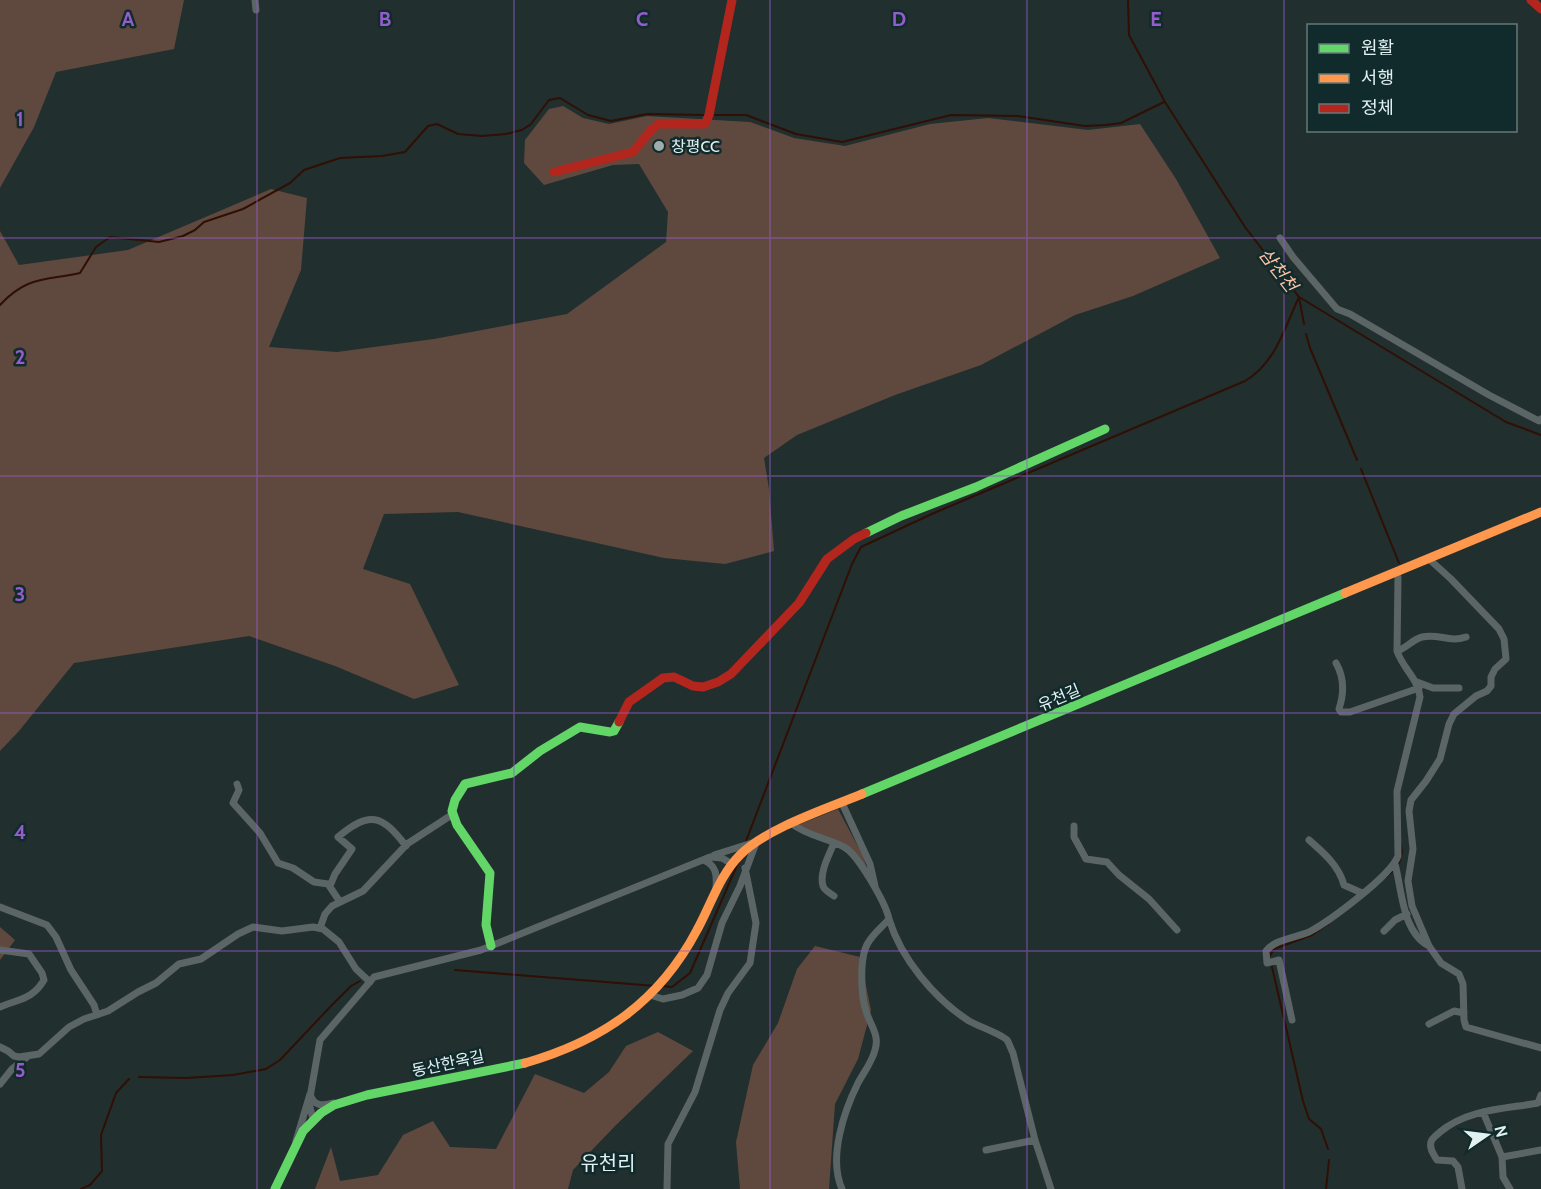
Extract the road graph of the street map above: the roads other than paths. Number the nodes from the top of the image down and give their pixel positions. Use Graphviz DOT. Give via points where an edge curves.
graph roads {
  1 [pos="255,0"];
  2 [pos="732,0"];
  3 [pos="1531,0"];
  4 [pos="1541,9"];
  5 [pos="256,10"];
  6 [pos="554,172"];
  7 [pos="1280,238"];
  8 [pos="1541,419"];
  9 [pos="1105,429"];
  10 [pos="1541,512"];
  11 [pos="1428,559"];
  12 [pos="1397,572"];
  13 [pos="1466,637"];
  14 [pos="1397,651"];
  15 [pos="1336,663"];
  16 [pos="1418,685"];
  17 [pos="1459,688"];
  18 [pos="237,784"];
  19 [pos="842,803"];
  20 [pos="453,814"];
  21 [pos="792,824"];
  22 [pos="1074,826"];
  23 [pos="1309,840"];
  24 [pos="757,842"];
  25 [pos="834,843"];
  26 [pos="406,846"];
  27 [pos="707,858"];
  28 [pos="732,864"];
  29 [pos="1395,864"];
  30 [pos="746,868"];
  31 [pos="330,886"];
  32 [pos="716,888"];
  33 [pos="876,892"];
  34 [pos="1362,893"];
  35 [pos="834,896"];
  36 [pos="340,902"];
  37 [pos="0,907"];
  38 [pos="1407,914"];
  39 [pos="889,919"];
  40 [pos="320,928"];
  41 [pos="1177,930"];
  42 [pos="1384,931"];
  43 [pos="491,946"];
  44 [pos="1429,946"];
  45 [pos="0,950"];
  46 [pos="370,982"];
  47 [pos="652,992"];
  48 [pos="0,1007"];
  49 [pos="1464,1013"];
  50 [pos="97,1015"];
  51 [pos="1292,1020"];
  52 [pos="1429,1024"];
  53 [pos="0,1047"];
  54 [pos="1541,1048"];
  55 [pos="27,1057"];
  56 [pos="0,1084"];
  57 [pos="310,1094"];
  58 [pos="1541,1095"];
  59 [pos="342,1102"];
  60 [pos="1483,1112"];
  61 [pos="313,1119"];
  62 [pos="1035,1140"];
  63 [pos="296,1141"];
  64 [pos="986,1149"];
  65 [pos="1541,1150"];
  66 [pos="1502,1158"];
  67 [pos="275,1189"];
  68 [pos="667,1189"];
  69 [pos="842,1189"];
  70 [pos="1051,1189"];
  71 [pos="1462,1189"];
  72 [pos="1510,1189"];
  1 -- 5 [label="street"];
  2 -- 6 [label="street" via="705,124 659,124 633,152"];
  3 -- 4 [label="street"];
  7 -- 8 [label="street" via="1337,309"];
  9 -- 20 [label="street" via="854,539 827,559 795,608 725,678 697,687 674,676 663,678 629,702 614,731 580,727 512,773 467,782 455,800"];
  10 -- 11 [label="street, 유천길"];
  11 -- 12 [label="street, 유천길"];
  11 -- 44 [label="street" via="1495,624 1504,639 1506,659 1495,669 1487,691 1454,714 1440,759 1411,800 1413,849 1408,881 1415,915"];
  12 -- 14 [label="street"];
  12 -- 19 [label="street, 유천길"];
  13 -- 14 [label="street" via="1456,641 1419,637 1406,649"];
  14 -- 16 [label="street"];
  15 -- 16 [label="street" via="1342,678 1341,712"];
  16 -- 17 [label="street"];
  16 -- 29 [label="street" via="1418,712 1397,789"];
  18 -- 31 [label="street" via="239,790 233,803 260,833 278,863"];
  19 -- 21 [label="street, 유천길"];
  19 -- 33 [label="street" via="870,864"];
  20 -- 26 [label="street"];
  20 -- 43 [label="street" via="490,873 485,916"];
  21 -- 24 [label="street, 유천길"];
  21 -- 25 [label="street" via="804,833"];
  22 -- 41 [label="street" via="1074,837 1086,859 1107,862"];
  23 -- 34 [label="street" via="1332,861 1344,885"];
  24 -- 27 [label="street"];
  24 -- 28 [label="street, 유천길"];
  24 -- 30 [label="street"];
  25 -- 33 [label="street" via="852,854"];
  25 -- 35 [label="street" via="822,884"];
  26 -- 31 [label="street" via="382,821 357,822 338,837 352,849"];
  26 -- 36 [label="street" via="367,888"];
  27 -- 28 [label="street" via="722,858"];
  27 -- 32 [label="street" via="715,869"];
  27 -- 43 [label="street"];
  28 -- 32 [label="street, 유천길"];
  29 -- 34 [label="street"];
  29 -- 38 [label="street"];
  30 -- 47 [label="street" via="722,923 707,975 698,988 663,999"];
  30 -- 68 [label="street" via="756,923 750,963 728,993 695,1092 668,1144"];
  31 -- 36 [label="street"];
  32 -- 47 [label="street, 유천길" via="688,947"];
  33 -- 39 [label="street"];
  34 -- 51 [label="street" via="1316,928 1274,944 1266,951 1267,963 1279,960"];
  36 -- 40 [label="street" via="327,911"];
  37 -- 50 [label="street" via="47,925"];
  38 -- 42 [label="street"];
  38 -- 44 [label="street" via="1418,938"];
  39 -- 62 [label="street" via="906,955 940,997 971,1022 1006,1040 1013,1053"];
  39 -- 69 [label="street" via="867,944 863,958 864,1004 877,1042 842,1126 837,1163"];
  40 -- 46 [label="street" via="339,942 356,969"];
  40 -- 50 [label="street" via="249,928 205,957 179,964 156,983"];
  43 -- 46 [label="street" via="379,975"];
  44 -- 49 [label="street" via="1441,963 1459,974"];
  45 -- 48 [label="street" via="29,954 44,980 31,996"];
  46 -- 57 [label="street" via="320,1040"];
  47 -- 59 [label="street, 동산한옥길" via="614,1025 569,1049 511,1066"];
  49 -- 52 [label="street" via="1454,1011"];
  49 -- 54 [label="street" via="1466,1027"];
  50 -- 55 [label="street" via="69,1027 43,1051"];
  53 -- 55 [label="street" via="14,1056"];
  55 -- 56 [label="street"];
  57 -- 59 [label="street" via="319,1105"];
  57 -- 61 [label="street"];
  57 -- 63 [label="street"];
  58 -- 60 [label="street" via="1538,1103"];
  59 -- 61 [label="street, 동산한옥길"];
  60 -- 66 [label="street"];
  60 -- 71 [label="street" via="1455,1122 1431,1143 1437,1160 1453,1161 1458,1167"];
  61 -- 63 [label="street, 동산한옥길"];
  62 -- 64 [label="street"];
  62 -- 70 [label="street"];
  63 -- 67 [label="street, 동산한옥길"];
  65 -- 66 [label="street"];
  66 -- 72 [label="street" via="1503,1177"];
}
